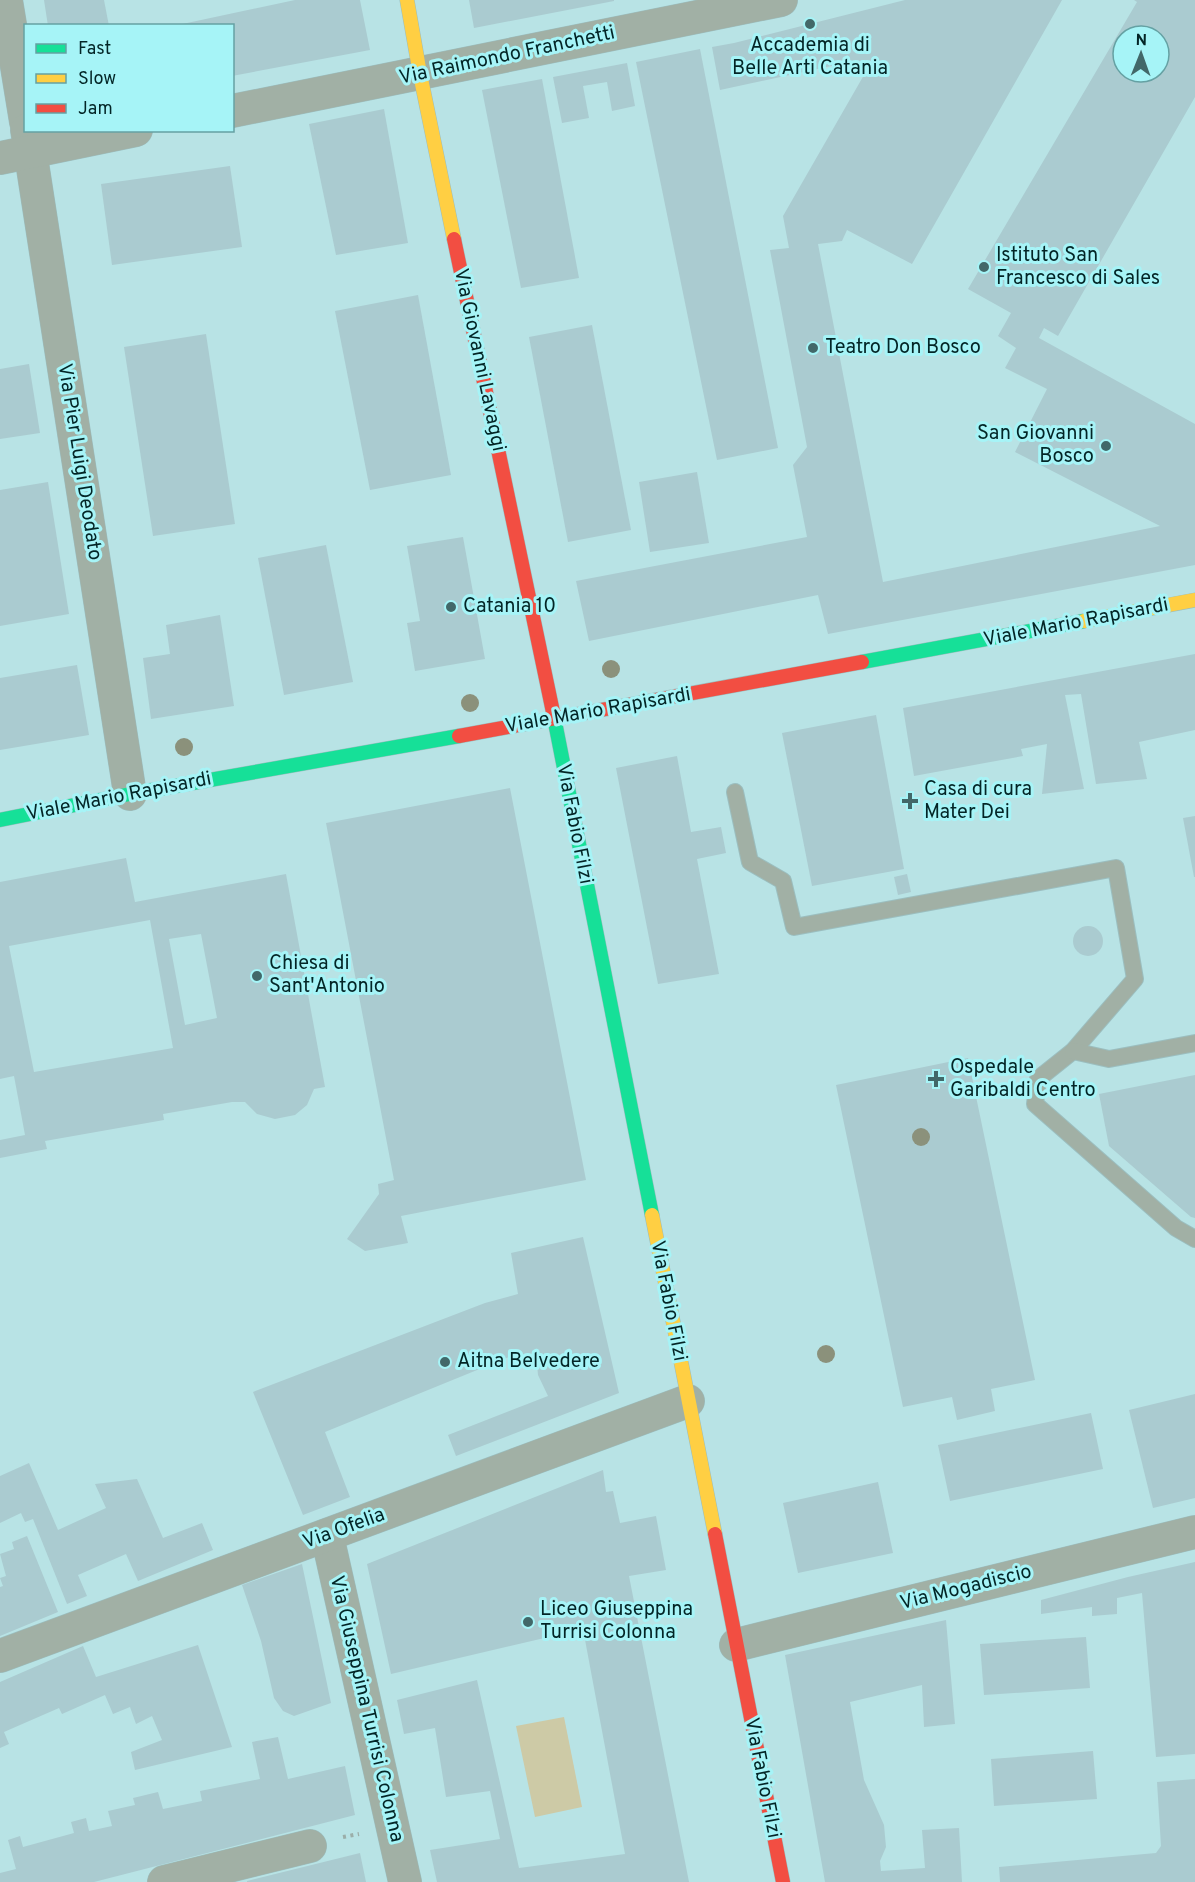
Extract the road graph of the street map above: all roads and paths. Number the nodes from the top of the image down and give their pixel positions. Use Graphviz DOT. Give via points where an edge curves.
graph roads {
  1 [pos="6,0"];
  2 [pos="407,0"];
  3 [pos="782,0"];
  4 [pos="420,74"];
  5 [pos="234,111"];
  6 [pos="113,132"];
  7 [pos="21,140"];
  8 [pos="1195,600"];
  9 [pos="554,719"];
  10 [pos="735,792"];
  11 [pos="130,794"];
  12 [pos="0,820"];
  13 [pos="1195,1043"];
  14 [pos="1073,1051"];
  15 [pos="1195,1239"];
  16 [pos="688,1401"];
  17 [pos="1195,1532"];
  18 [pos="327,1535"];
  19 [pos="736,1645"];
  20 [pos="0,1656"];
  21 [pos="392,1825"];
  22 [pos="310,1846"];
  23 [pos="164,1882"];
  24 [pos="405,1882"];
  25 [pos="783,1882"];
  1 -- 7 [label="street, Via Pier Luigi Deodato"];
  2 -- 4 [label="main road, Via Giovanni Lavaggi"];
  3 -- 4 [label="street, Via Raimondo Franchetti"];
  4 -- 5 [label="street, Via Raimondo Franchetti"];
  4 -- 9 [label="main road, Via Giovanni Lavaggi"];
  6 -- 7 [label="street"];
  7 -- 11 [label="street, Via Pier Luigi Deodato"];
  8 -- 9 [label="main road, Viale Mario Rapisardi"];
  9 -- 11 [label="main road, Viale Mario Rapisardi"];
  9 -- 16 [label="main road, Via Fabio Filzi"];
  10 -- 14 [label="lane" via="750,862 783,881 794,927 1116,868 1135,979"];
  11 -- 12 [label="main road, Viale Mario Rapisardi"];
  13 -- 14 [label="lane" via="1109,1059"];
  14 -- 15 [label="lane" via="1038,1079 1035,1104 1176,1228"];
  16 -- 18 [label="street, Via Ofelia"];
  16 -- 19 [label="main road, Via Fabio Filzi"];
  17 -- 19 [label="street, Via Mogadiscio"];
  18 -- 20 [label="street, Via Ofelia"];
  18 -- 21 [label="street, Via Giuseppina Turrisi Colonna"];
  19 -- 25 [label="main road, Via Fabio Filzi"];
  21 -- 22 [label="path"];
  21 -- 24 [label="street, Via Giuseppina Turrisi Colonna"];
  22 -- 23 [label="street"];
}
